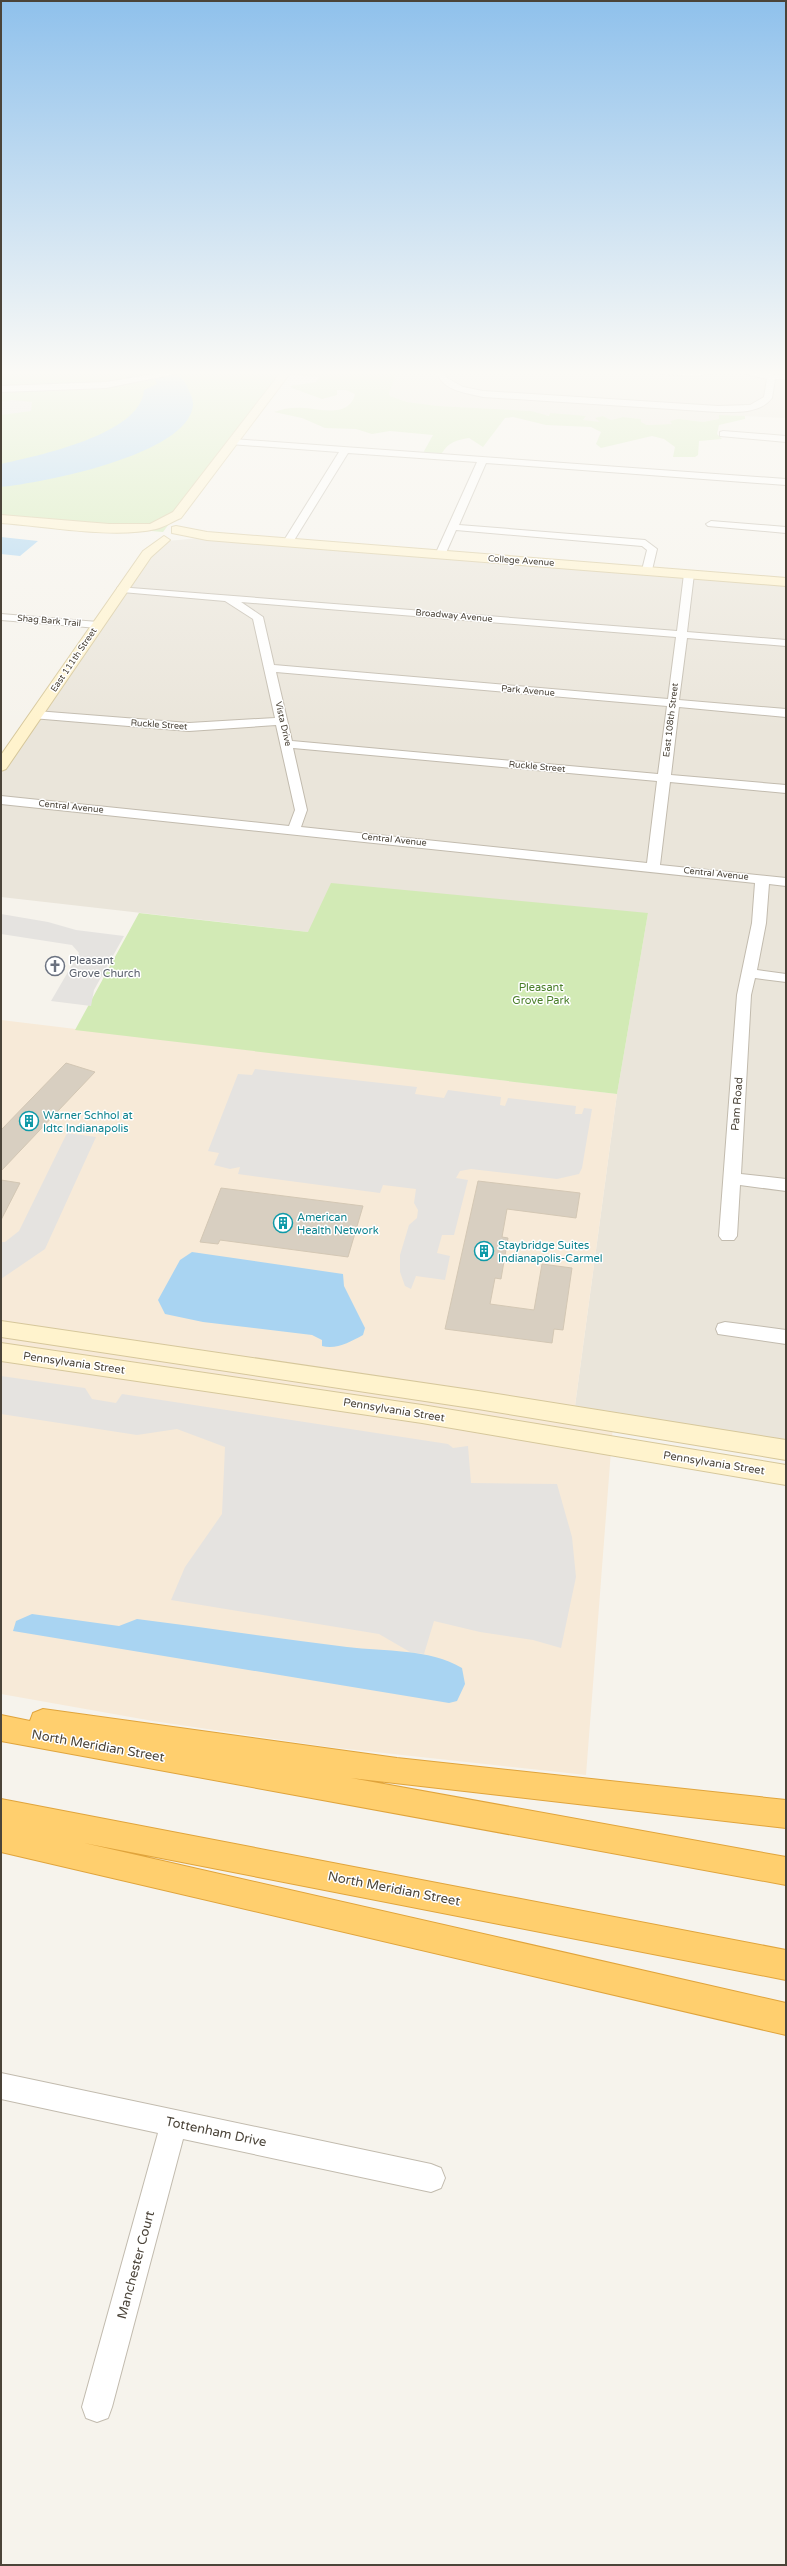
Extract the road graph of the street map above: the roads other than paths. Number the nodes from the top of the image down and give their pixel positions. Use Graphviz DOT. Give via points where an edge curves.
graph roads {
  1 [pos="195,492"];
  2 [pos="319,492"];
  3 [pos="468,492"];
  4 [pos="177,515"];
  5 [pos="1,519"];
  6 [pos="712,524"];
  7 [pos="151,526"];
  8 [pos="452,527"];
  9 [pos="109,528"];
  10 [pos="786,530"];
  11 [pos="171,534"];
  12 [pos="288,542"];
  13 [pos="144,544"];
  14 [pos="440,554"];
  15 [pos="647,570"];
  16 [pos="689,574"];
  17 [pos="786,582"];
  18 [pos="122,589"];
  19 [pos="225,598"];
  20 [pos="285,602"];
  21 [pos="1,617"];
  22 [pos="258,617"];
  23 [pos="98,625"];
  24 [pos="681,634"];
  25 [pos="786,643"];
  26 [pos="270,668"];
  27 [pos="673,703"];
  28 [pos="786,713"];
  29 [pos="36,715"];
  30 [pos="282,721"];
  31 [pos="288,744"];
  32 [pos="1,766"];
  33 [pos="664,778"];
  34 [pos="786,789"];
  35 [pos="1,800"];
  36 [pos="294,830"];
  37 [pos="653,867"];
  38 [pos="762,879"];
  39 [pos="786,882"];
  40 [pos="748,973"];
  41 [pos="786,978"];
  42 [pos="731,1178"];
  43 [pos="786,1185"];
  44 [pos="728,1236"];
  45 [pos="1,1329"];
  46 [pos="725,1329"];
  47 [pos="786,1337"];
  48 [pos="1,1352"];
  49 [pos="786,1450"];
  50 [pos="786,1475"];
  51 [pos="1,1718"];
  52 [pos="1,1728"];
  53 [pos="1,1813"];
  54 [pos="786,1814"];
  55 [pos="1,1838"];
  56 [pos="786,1872"];
  57 [pos="786,1965"];
  58 [pos="786,2019"];
  59 [pos="1,2086"];
  60 [pos="174,2123"];
  61 [pos="431,2178"];
  62 [pos="97,2407"];
  1 -- 4 [label="main road"];
  2 -- 12 [label="street"];
  3 -- 8 [label="street"];
  4 -- 7 [label="main road"];
  4 -- 11 [label="main road"];
  5 -- 9 [label="main road"];
  6 -- 10 [label="street"];
  7 -- 9 [label="main road"];
  7 -- 11 [label="main road"];
  7 -- 13 [label="main road" via="139,531"];
  8 -- 14 [label="street"];
  8 -- 15 [label="street" via="645,543 652,549"];
  9 -- 13 [label="main road"];
  11 -- 12 [label="main road, College Avenue"];
  11 -- 13 [label="main road, East 111th Street"];
  11 -- 13 [label="main road"];
  12 -- 14 [label="main road, College Avenue"];
  13 -- 18 [label="main road, East 111th Street"];
  14 -- 15 [label="main road, College Avenue"];
  15 -- 16 [label="main road, College Avenue"];
  16 -- 17 [label="main road, College Avenue"];
  16 -- 24 [label="street, East 108th Street"];
  18 -- 19 [label="street, Broadway Avenue"];
  18 -- 23 [label="main road, East 111th Street"];
  19 -- 20 [label="street, Broadway Avenue"];
  19 -- 22 [label="street"];
  20 -- 22 [label="street"];
  20 -- 24 [label="street, Broadway Avenue"];
  21 -- 23 [label="street, Shag Bark Trail"];
  22 -- 26 [label="street, Vista Drive"];
  23 -- 29 [label="main road, East 111th Street"];
  24 -- 25 [label="street, Broadway Avenue"];
  24 -- 27 [label="street, East 108th Street"];
  26 -- 27 [label="street, Park Avenue"];
  26 -- 30 [label="street, Vista Drive"];
  27 -- 28 [label="street, Park Avenue"];
  27 -- 33 [label="street, East 108th Street"];
  29 -- 30 [label="street, Ruckle Street" via="184,727"];
  29 -- 32 [label="main road, East 111th Street"];
  30 -- 31 [label="street, Vista Drive"];
  31 -- 33 [label="street, Ruckle Street"];
  31 -- 36 [label="street, Vista Drive" via="301,810"];
  33 -- 34 [label="street, Ruckle Street"];
  33 -- 37 [label="street, East 108th Street"];
  35 -- 36 [label="street, Central Avenue"];
  36 -- 37 [label="street, Central Avenue"];
  37 -- 38 [label="street, Central Avenue"];
  38 -- 39 [label="street, Central Avenue"];
  38 -- 40 [label="street, Pam Road" via="759,923"];
  40 -- 41 [label="street"];
  40 -- 42 [label="street, Pam Road"];
  42 -- 43 [label="street"];
  42 -- 44 [label="street, Pam Road"];
  45 -- 49 [label="main road, Pennsylvania Street" via="478,1400"];
  46 -- 47 [label="street"];
  48 -- 50 [label="main road, Pennsylvania Street" via="422,1414"];
  51 -- 54 [label="highway" via="153,1735 226,1748 397,1771 619,1793"];
  52 -- 56 [label="highway, North Meridian Street"];
  53 -- 57 [label="highway, North Meridian Street"];
  55 -- 58 [label="highway"];
  59 -- 60 [label="street, Tottenham Drive"];
  60 -- 61 [label="street, Tottenham Drive"];
  60 -- 62 [label="street, Manchester Court"];
}
